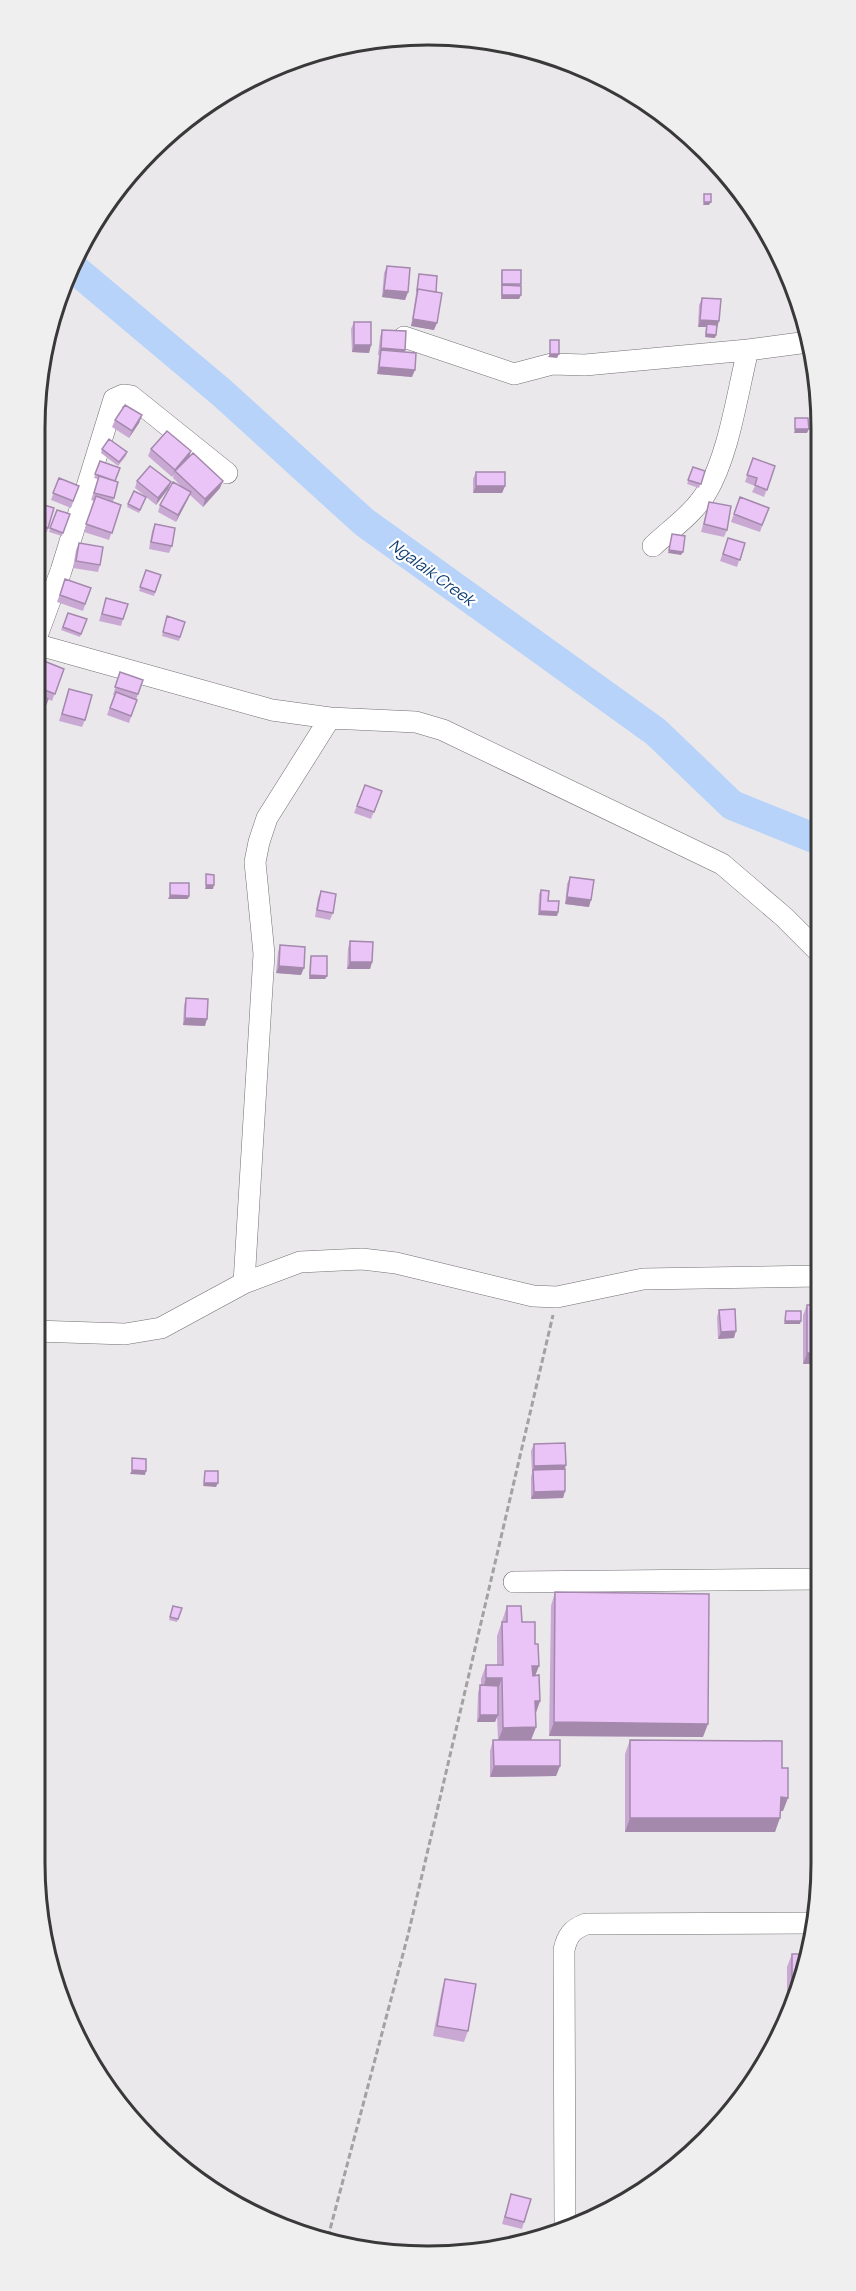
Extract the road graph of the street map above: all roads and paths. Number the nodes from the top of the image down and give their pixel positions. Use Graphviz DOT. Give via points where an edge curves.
graph roads {
  1 [pos="404,337"];
  2 [pos="801,343"];
  3 [pos="748,350"];
  4 [pos="227,473"];
  5 [pos="653,546"];
  6 [pos="45,614"];
  7 [pos="45,646"];
  8 [pos="330,718"];
  9 [pos="811,944"];
  10 [pos="811,1276"];
  11 [pos="244,1283"];
  12 [pos="557,1297"];
  13 [pos="45,1330"];
  14 [pos="811,1579"];
  15 [pos="514,1582"];
  16 [pos="806,1923"];
  17 [pos="566,2220"];
  18 [pos="329,2233"];
  1 -- 3 [label="street" via="514,374 552,364 585,365"];
  2 -- 3 [label="street"];
  3 -- 5 [label="street" via="715,477 694,508"];
  4 -- 6 [label="street" via="130,396 114,399"];
  7 -- 8 [label="street" via="272,710"];
  8 -- 9 [label="street" via="416,723 471,742 722,864"];
  8 -- 11 [label="street" via="267,818 255,862 264,954"];
  10 -- 12 [label="street" via="643,1279"];
  11 -- 12 [label="street" via="300,1262 362,1259 533,1296"];
  11 -- 13 [label="street" via="161,1328 125,1334"];
  12 -- 18 [label="path" via="408,1935"];
  14 -- 15 [label="street"];
  16 -- 17 [label="street" via="586,1924 569,1934 564,1950"];
}
